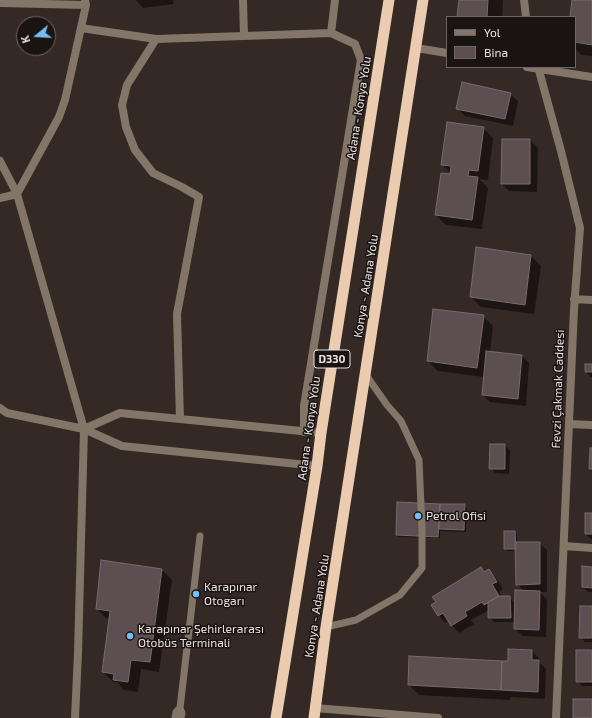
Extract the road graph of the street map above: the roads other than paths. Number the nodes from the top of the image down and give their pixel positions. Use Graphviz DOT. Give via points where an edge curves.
graph roads {
  1 [pos="243,0"];
  2 [pos="335,0"];
  3 [pos="389,0"];
  4 [pos="423,0"];
  5 [pos="524,0"];
  6 [pos="85,2"];
  7 [pos="0,3"];
  8 [pos="526,16"];
  9 [pos="81,28"];
  10 [pos="331,33"];
  11 [pos="244,36"];
  12 [pos="156,39"];
  13 [pos="416,48"];
  14 [pos="446,53"];
  15 [pos="538,68"];
  16 [pos="592,78"];
  17 [pos="0,161"];
  18 [pos="17,194"];
  19 [pos="0,198"];
  20 [pos="574,299"];
  21 [pos="592,300"];
  22 [pos="366,374"];
  23 [pos="0,408"];
  24 [pos="180,419"];
  25 [pos="569,424"];
  26 [pos="592,425"];
  27 [pos="84,429"];
  28 [pos="304,432"];
  29 [pos="321,433"];
  30 [pos="317,466"];
  31 [pos="200,536"];
  32 [pos="564,546"];
  33 [pos="592,548"];
  34 [pos="326,627"];
  35 [pos="180,708"];
  36 [pos="314,713"];
  37 [pos="74,718"];
  38 [pos="175,718"];
  39 [pos="180,718"];
  40 [pos="276,718"];
  41 [pos="438,718"];
  42 [pos="556,718"];
  1 -- 11 [label="street"];
  2 -- 10 [label="street"];
  3 -- 29 [label="highway, Adana - Konya Yolu / D330"];
  4 -- 13 [label="highway, Konya - Adana Yolu / D330"];
  5 -- 8 [label="street"];
  6 -- 7 [label="street"];
  6 -- 9 [label="street"];
  9 -- 12 [label="street"];
  9 -- 18 [label="street" via="59,117"];
  10 -- 11 [label="street"];
  10 -- 28 [label="street" via="355,44 361,60 304,406"];
  11 -- 12 [label="street"];
  12 -- 24 [label="street" via="127,85 122,105 126,127 135,150 153,173 199,197 177,314"];
  13 -- 14 [label="street"];
  13 -- 22 [label="highway, Konya - Adana Yolu / D330"];
  15 -- 16 [label="street"];
  15 -- 20 [label="street, Fevzi Çakmak Caddesi" via="580,228"];
  17 -- 18 [label="street"];
  18 -- 19 [label="street"];
  18 -- 27 [label="street"];
  20 -- 21 [label="street"];
  20 -- 25 [label="street, Fevzi Çakmak Caddesi"];
  22 -- 34 [label="highway, Konya - Adana Yolu / D330"];
  22 -- 34 [label="lane" via="401,422 419,460 422,568 400,595 356,620"];
  23 -- 27 [label="street" via="7,413"];
  24 -- 27 [label="street" via="120,413"];
  24 -- 28 [label="street"];
  25 -- 26 [label="street"];
  25 -- 32 [label="street, Fevzi Çakmak Caddesi"];
  27 -- 30 [label="street" via="122,446"];
  27 -- 37 [label="street"];
  28 -- 29 [label="street"];
  29 -- 30 [label="highway, Adana - Konya Yolu / D330"];
  30 -- 40 [label="highway, Adana - Konya Yolu / D330"];
  31 -- 35 [label="lane"];
  32 -- 33 [label="street"];
  32 -- 42 [label="street, Fevzi Çakmak Caddesi"];
  34 -- 36 [label="highway, Konya - Adana Yolu / D330"];
  35 -- 38 [label="lane"];
  35 -- 39 [label="lane"];
  36 -- 41 [label="street"];
}
